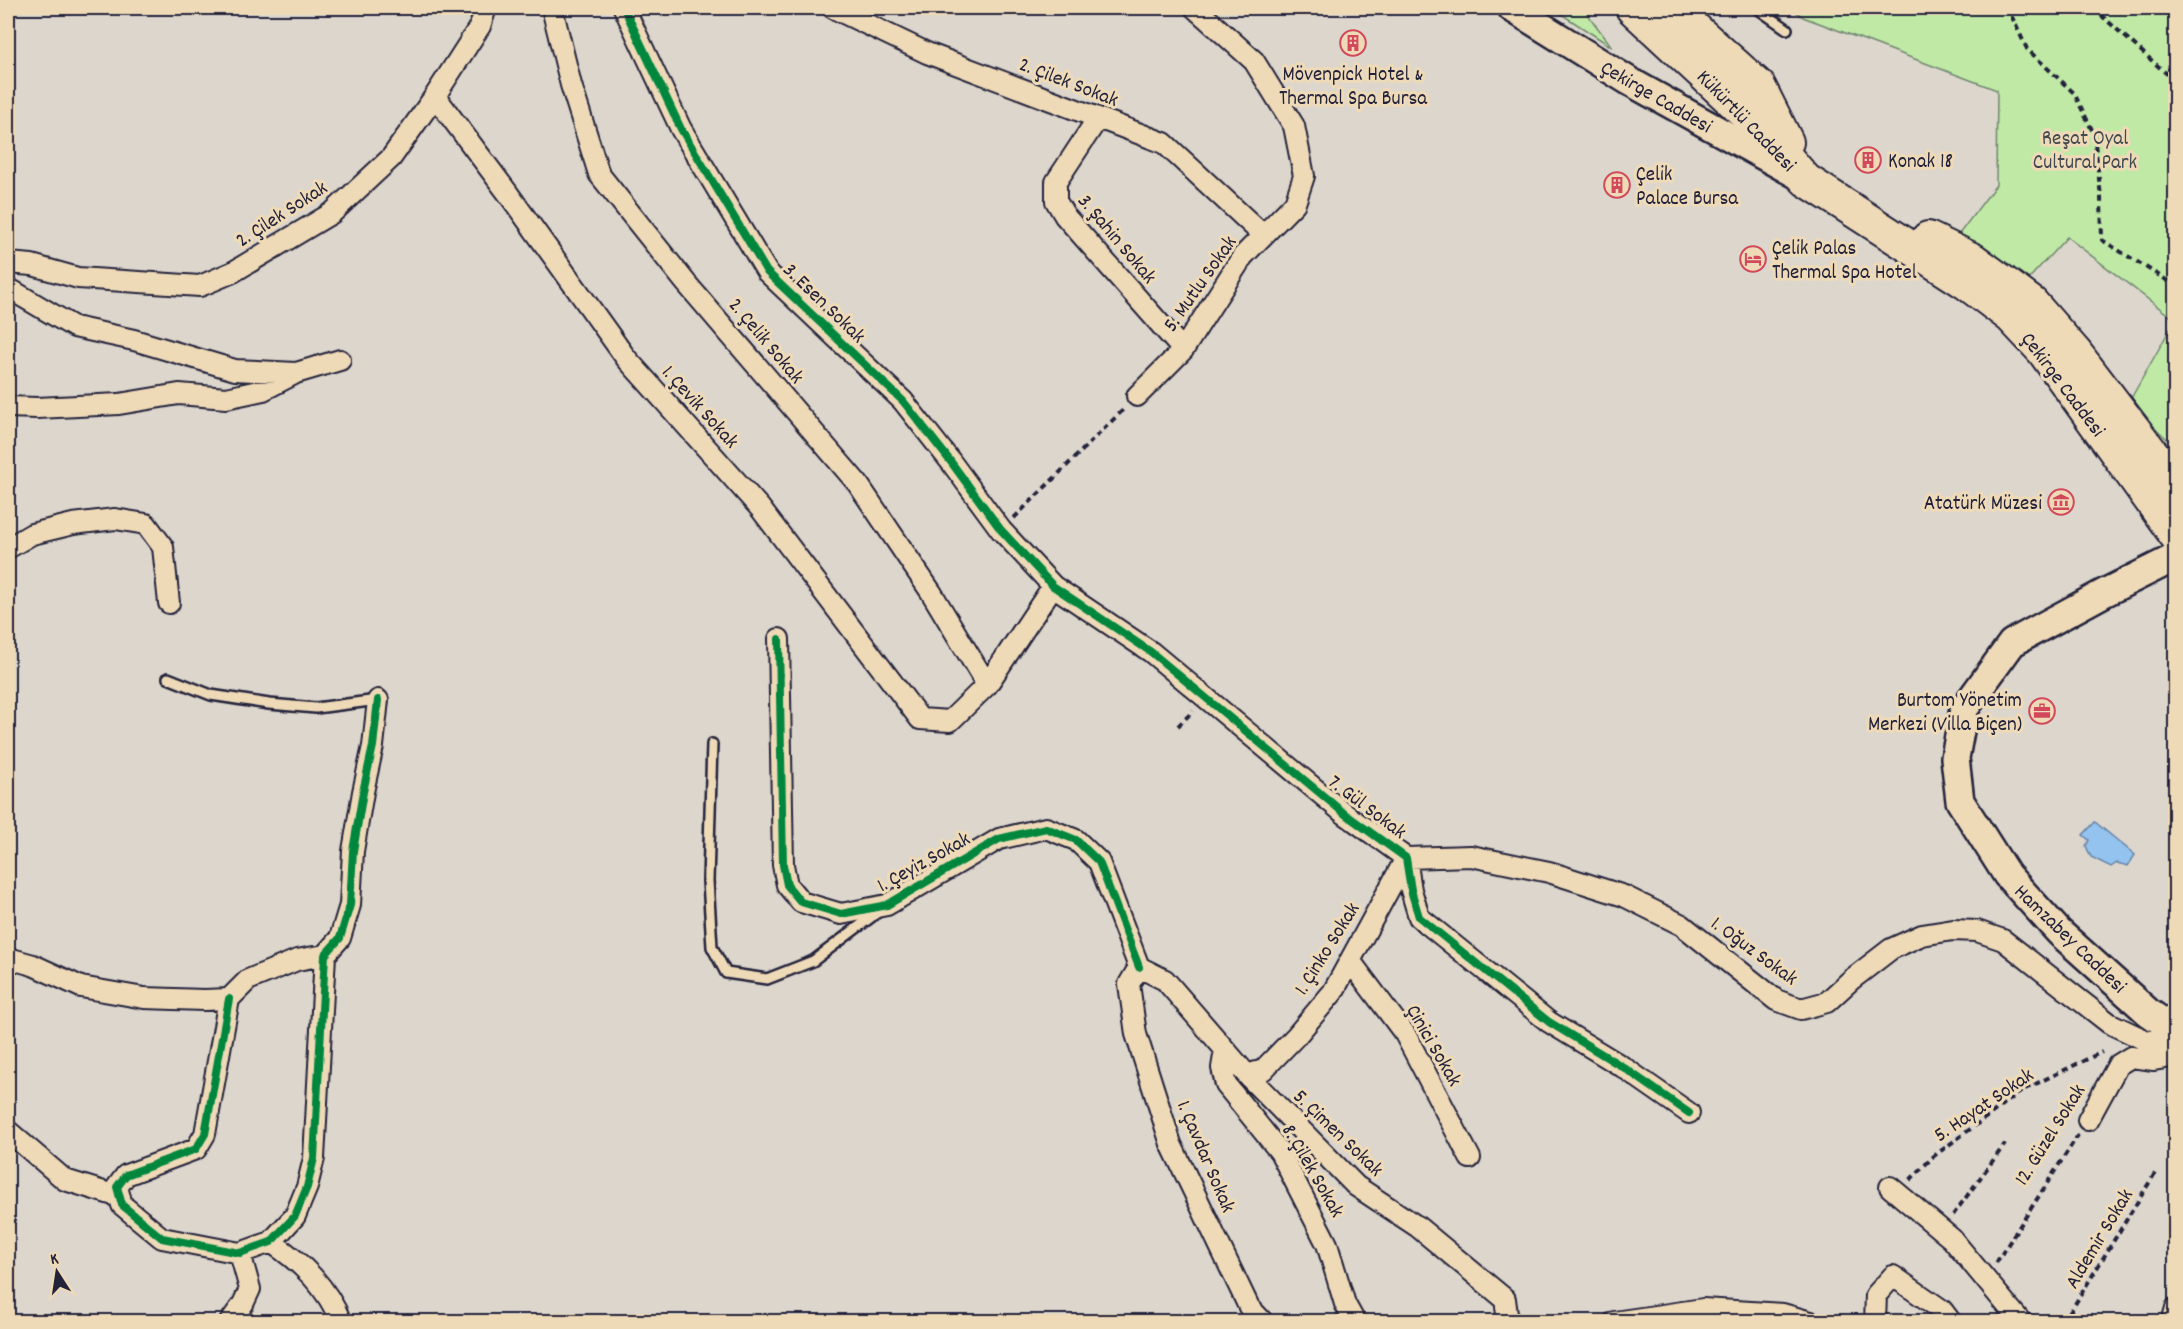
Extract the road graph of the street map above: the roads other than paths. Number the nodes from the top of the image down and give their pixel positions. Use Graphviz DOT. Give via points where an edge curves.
graph roads {
  1 [pos="486,8"];
  2 [pos="552,8"];
  3 [pos="624,8"];
  4 [pos="833,8"];
  5 [pos="1195,8"];
  6 [pos="1512,8"];
  7 [pos="1632,8"];
  8 [pos="1672,8"];
  9 [pos="1757,8"];
  10 [pos="1787,29"];
  11 [pos="435,96"];
  12 [pos="1098,118"];
  13 [pos="1806,180"];
  14 [pos="1263,235"];
  15 [pos="8,263"];
  16 [pos="8,288"];
  17 [pos="1183,350"];
  18 [pos="340,360"];
  19 [pos="296,373"];
  20 [pos="1137,396"];
  21 [pos="8,407"];
  22 [pos="2175,484"];
  23 [pos="2175,536"];
  24 [pos="8,548"];
  25 [pos="2175,557"];
  26 [pos="1053,586"];
  27 [pos="169,603"];
  28 [pos="779,639"];
  29 [pos="168,678"];
  30 [pos="987,685"];
  31 [pos="378,700"];
  32 [pos="712,744"];
  33 [pos="1406,858"];
  34 [pos="887,905"];
  35 [pos="325,955"];
  36 [pos="8,958"];
  37 [pos="1351,962"];
  38 [pos="1139,967"];
  39 [pos="229,999"];
  40 [pos="2175,1031"];
  41 [pos="2175,1040"];
  42 [pos="1225,1050"];
  43 [pos="2175,1056"];
  44 [pos="1247,1075"];
  45 [pos="1689,1113"];
  46 [pos="2088,1120"];
  47 [pos="8,1131"];
  48 [pos="1470,1158"];
  49 [pos="1893,1190"];
  50 [pos="120,1197"];
  51 [pos="272,1242"];
  52 [pos="240,1253"];
  53 [pos="230,1322"];
  54 [pos="341,1322"];
  55 [pos="1263,1322"];
  56 [pos="1355,1322"];
  57 [pos="1508,1322"];
  58 [pos="1614,1322"];
  59 [pos="1811,1322"];
  60 [pos="1875,1322"];
  61 [pos="1951,1322"];
  62 [pos="2021,1322"];
  1 -- 11 [label="street, 2. Çilek Sokak" via="480,26"];
  2 -- 30 [label="street, 2. Çelik Sokak" via="599,174 858,484 931,592"];
  3 -- 26 [label="street, 3. Esen Sokak" via="681,129 767,272 903,400 1001,530"];
  4 -- 12 [label="street, 2. Çilek Sokak" via="927,53"];
  5 -- 14 [label="street, 5. Mutlu Sokak" via="1254,61 1294,126 1304,176 1295,203"];
  6 -- 13 [label="main road, Çekirge Caddesi" via="1629,81"];
  7 -- 13 [label="main road, Kükürtlü Caddesi" via="1762,129"];
  8 -- 13 [label="main road, Kükürtlü Caddesi" via="1759,86"];
  9 -- 10 [label="lane"];
  11 -- 15 [label="street, 2. Çilek Sokak" via="391,158 332,213 233,272 200,286 78,278 32,265"];
  11 -- 30 [label="street, 1. Çevik Sokak" via="626,358 760,508 921,719 950,721"];
  12 -- 14 [label="street, 2. Çilek Sokak" via="1164,143"];
  12 -- 17 [label="street, 3. Şahin Sokak" via="1056,182 1056,201"];
  13 -- 22 [label="main road, Çekirge Caddesi" via="1974,260 2032,303 2075,352"];
  13 -- 23 [label="main road, Çekirge Caddesi" via="1966,283 2011,317 2043,351"];
  14 -- 17 [label="street, 5. Mutlu Sokak" via="1243,256"];
  16 -- 19 [label="street" via="74,327 235,370"];
  17 -- 20 [label="street, 5. Mutlu Sokak"];
  18 -- 19 [label="street"];
  19 -- 21 [label="street" via="263,390 226,398 179,394 119,404"];
  24 -- 27 [label="street" via="32,534 73,524 115,519 146,524 163,547"];
  25 -- 40 [label="main road, Hamzabey Caddesi" via="2012,644 1964,709 1954,758 1960,801 2007,875 2059,932 2148,1012"];
  26 -- 30 [label="street"];
  26 -- 33 [label="street, 7. Gül Sokak" via="1151,652 1345,814"];
  28 -- 34 [label="street, 1. Çeyiz Sokak" via="786,885 801,902 841,914"];
  29 -- 31 [label="lane" via="211,694 269,704 316,708"];
  31 -- 35 [label="street" via="353,851 350,905 340,938"];
  32 -- 34 [label="lane" via="708,881 711,936 712,947 726,973 767,979 813,962"];
  33 -- 37 [label="street, 1. Çinko Sokak"];
  33 -- 41 [label="street, 1. Oğuz Sokak" via="1471,856 1549,872 1624,897 1682,926 1776,1000 1801,1009 1827,1002 1891,949 1922,934 1977,931 2002,940 2109,1023 2147,1041"];
  33 -- 45 [label="street, 7. Gül Sokak" via="1419,917 1550,1022"];
  34 -- 38 [label="street, 1. Çeyiz Sokak" via="999,839 1046,828 1076,840 1099,862"];
  35 -- 39 [label="street" via="278,966 248,980"];
  35 -- 51 [label="street" via="314,1158 294,1216"];
  36 -- 39 [label="street" via="81,987 144,998"];
  37 -- 44 [label="street, 1. Çinko Sokak" via="1333,992 1297,1035 1263,1070"];
  37 -- 48 [label="street, Çinici Sokak" via="1405,1034"];
  38 -- 42 [label="street, 5. Çimen Sokak" via="1165,980"];
  38 -- 55 [label="street, 1. Çavdar Sokak" via="1129,984 1136,1034 1171,1144 1249,1307"];
  39 -- 50 [label="street" via="204,1134 196,1149 126,1175 117,1187"];
  42 -- 44 [label="street, 5. Çimen Sokak"];
  42 -- 56 [label="street, 8. Çilek Sokak" via="1222,1068 1226,1085 1285,1161 1327,1244 1345,1304"];
  43 -- 46 [label="street, 12. Güzel Sokak" via="2154,1060 2131,1057 2118,1065"];
  44 -- 57 [label="street, 5. Çimen Sokak" via="1356,1186 1418,1227 1505,1299"];
  47 -- 50 [label="street" via="65,1180"];
  49 -- 62 [label="street" via="1952,1239"];
  50 -- 52 [label="street" via="122,1205 162,1238"];
  51 -- 52 [label="street"];
  51 -- 54 [label="street" via="317,1280"];
  52 -- 53 [label="street" via="250,1289"];
  58 -- 59 [label="street" via="1703,1309 1783,1314"];
  60 -- 61 [label="street" via="1876,1295 1893,1276 1942,1310"];
}
